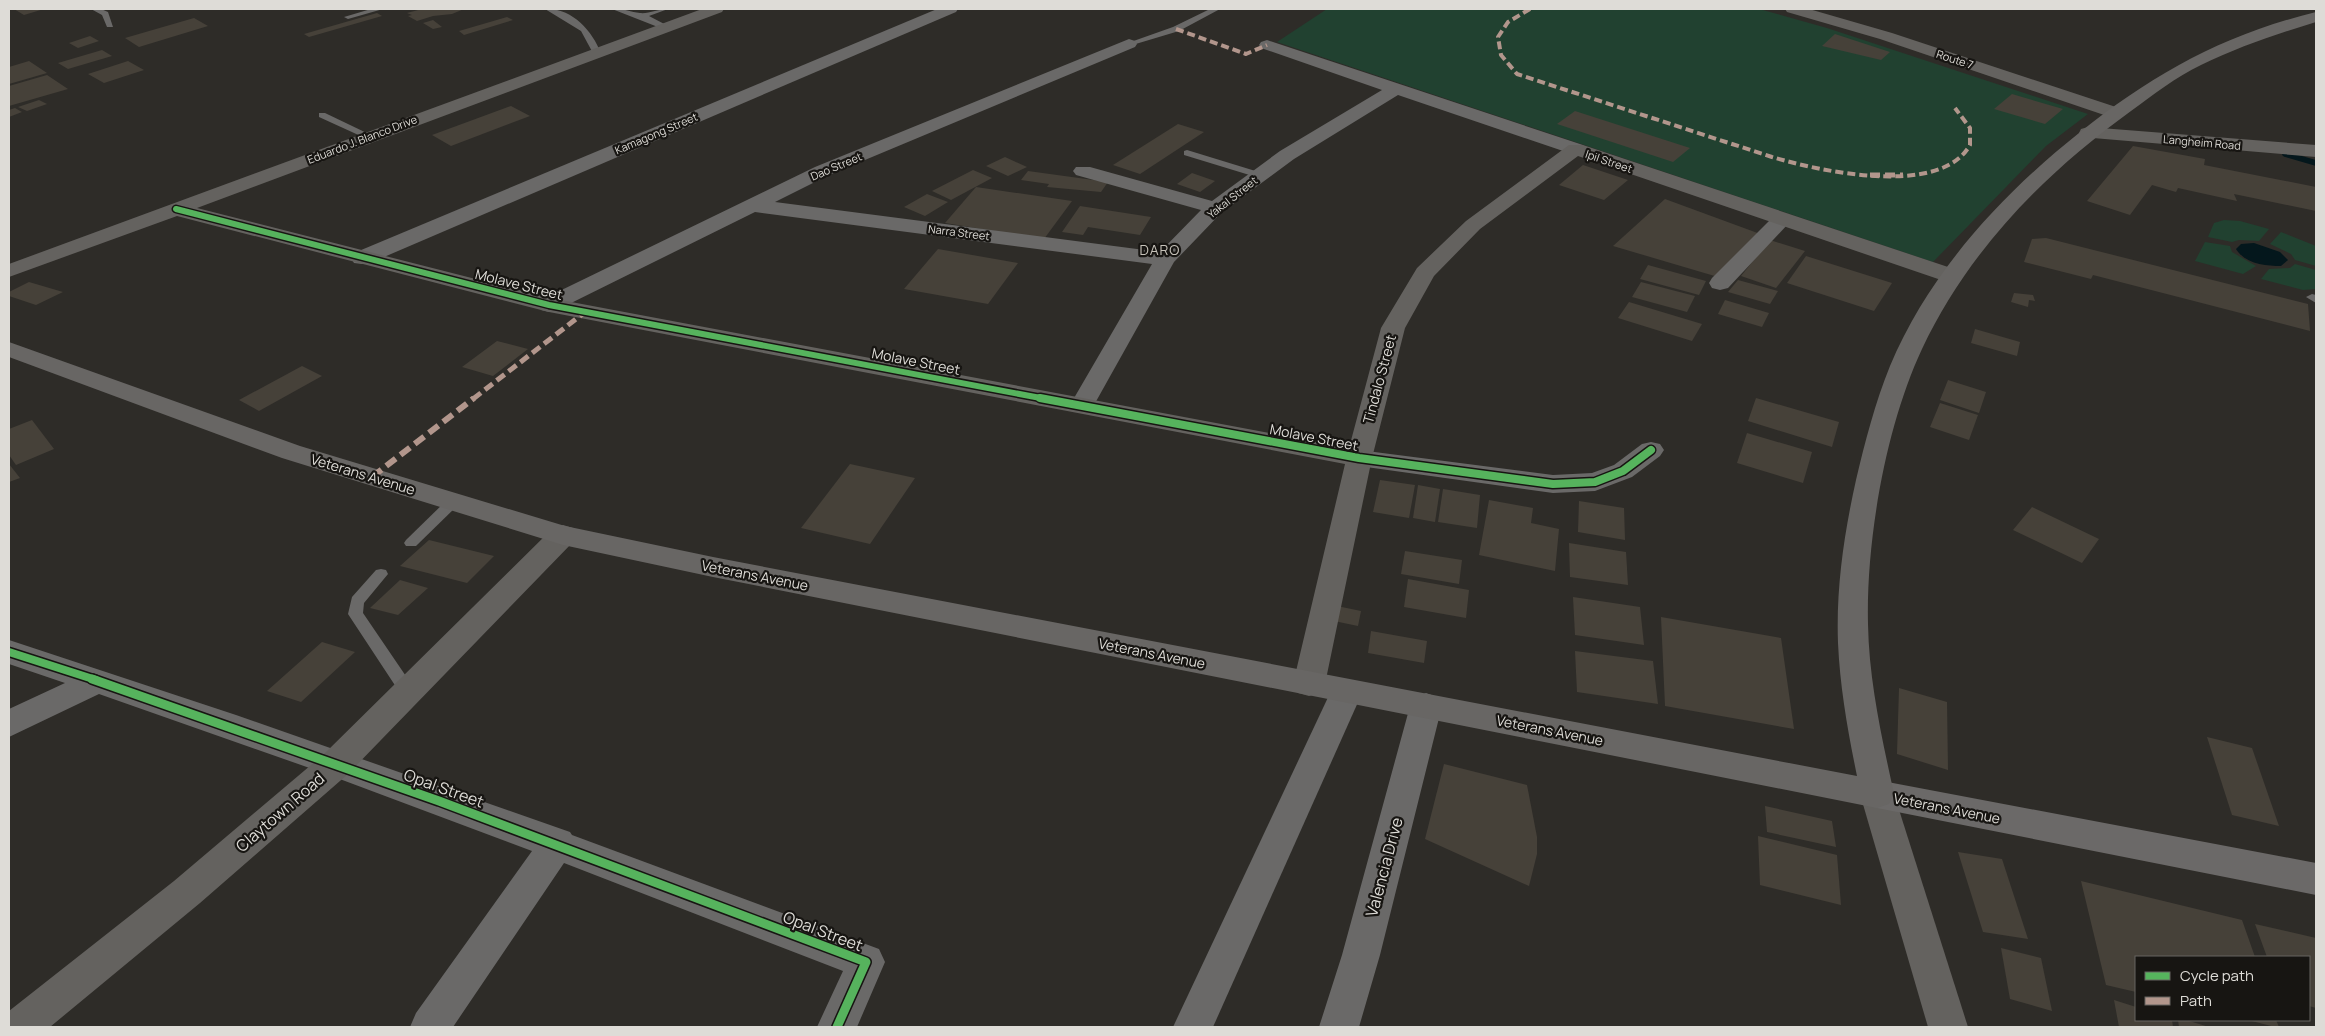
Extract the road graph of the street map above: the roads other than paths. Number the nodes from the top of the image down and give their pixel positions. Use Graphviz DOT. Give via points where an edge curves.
graph roads {
  1 [pos="94,9"];
  2 [pos="379,9"];
  3 [pos="549,9"];
  4 [pos="616,9"];
  5 [pos="716,9"];
  6 [pos="950,9"];
  7 [pos="1216,9"];
  8 [pos="1793,9"];
  9 [pos="642,16"];
  10 [pos="348,17"];
  11 [pos="2316,17"];
  12 [pos="665,18"];
  13 [pos="110,25"];
  14 [pos="1129,44"];
  15 [pos="1267,45"];
  16 [pos="597,53"];
  17 [pos="1397,88"];
  18 [pos="2116,113"];
  19 [pos="322,115"];
  20 [pos="2088,133"];
  21 [pos="368,136"];
  22 [pos="1576,150"];
  23 [pos="2316,151"];
  24 [pos="1187,153"];
  25 [pos="1083,171"];
  26 [pos="1259,175"];
  27 [pos="752,205"];
  28 [pos="1215,208"];
  29 [pos="176,209"];
  30 [pos="1782,219"];
  31 [pos="362,258"];
  32 [pos="1165,260"];
  33 [pos="9,272"];
  34 [pos="1952,276"];
  35 [pos="1720,283"];
  36 [pos="549,305"];
  37 [pos="9,349"];
  38 [pos="1082,405"];
  39 [pos="1651,450"];
  40 [pos="1359,458"];
  41 [pos="453,502"];
  42 [pos="563,535"];
  43 [pos="411,543"];
  44 [pos="381,574"];
  45 [pos="9,652"];
  46 [pos="97,681"];
  47 [pos="1309,684"];
  48 [pos="1347,690"];
  49 [pos="408,692"];
  50 [pos="1426,706"];
  51 [pos="9,724"];
  52 [pos="336,764"];
  53 [pos="1877,794"];
  54 [pos="558,843"];
  55 [pos="2316,879"];
  56 [pos="20,1027"];
  57 [pos="430,1027"];
  58 [pos="837,1027"];
  59 [pos="1193,1027"];
  60 [pos="1339,1027"];
  61 [pos="1948,1027"];
  1 -- 13 [label="lane" via="104,14"];
  2 -- 10 [label="lane"];
  3 -- 16 [label="lane" via="580,23"];
  4 -- 9 [label="lane"];
  5 -- 12 [label="street, Eduardo J. Blanco Drive"];
  6 -- 31 [label="street, Kamagong Street"];
  7 -- 14 [label="lane" via="1168,32"];
  8 -- 18 [label="street, Route 7" via="1886,36"];
  9 -- 12 [label="lane"];
  9 -- 12 [label="lane"];
  11 -- 18 [label="highway" via="2261,33 2192,63"];
  12 -- 16 [label="street, Eduardo J. Blanco Drive"];
  14 -- 27 [label="street, Dao Street" via="822,171"];
  15 -- 17 [label="street, Ipil Street"];
  16 -- 21 [label="street, Eduardo J. Blanco Drive"];
  17 -- 22 [label="street, Ipil Street"];
  17 -- 26 [label="street, Yakal Street"];
  18 -- 20 [label="highway"];
  19 -- 21 [label="lane"];
  20 -- 23 [label="street, Langheim Road"];
  20 -- 34 [label="highway" via="2011,201"];
  21 -- 29 [label="street, Eduardo J. Blanco Drive"];
  22 -- 30 [label="street, Ipil Street"];
  22 -- 40 [label="street, Tindalo Street" via="1473,225 1425,273 1393,328"];
  24 -- 26 [label="lane"];
  25 -- 28 [label="street"];
  26 -- 28 [label="street, Yakal Street"];
  27 -- 32 [label="street, Narra Street"];
  27 -- 36 [label="street, Dao Street"];
  28 -- 32 [label="street, Yakal Street"];
  29 -- 31 [label="street, Molave Street"];
  29 -- 33 [label="street, Eduardo J. Blanco Drive"];
  30 -- 34 [label="street, Ipil Street"];
  30 -- 35 [label="street"];
  31 -- 36 [label="street, Molave Street"];
  32 -- 38 [label="street, Yakal Street"];
  34 -- 53 [label="highway" via="1910,350 1891,398 1862,514 1854,581 1853,641 1858,698"];
  36 -- 38 [label="street, Molave Street"];
  37 -- 41 [label="highway, Veterans Avenue" via="291,452"];
  38 -- 40 [label="street, Molave Street"];
  39 -- 40 [label="street, Molave Street" via="1623,472 1595,482 1553,484"];
  40 -- 47 [label="street, Tindalo Street"];
  41 -- 42 [label="highway, Veterans Avenue"];
  41 -- 43 [label="lane"];
  42 -- 47 [label="highway, Veterans Avenue"];
  42 -- 49 [label="street, Claytown Road"];
  44 -- 49 [label="lane" via="357,601 355,614"];
  45 -- 46 [label="street, Opal Street"];
  46 -- 51 [label="street"];
  46 -- 52 [label="street, Opal Street"];
  47 -- 48 [label="highway, Veterans Avenue"];
  48 -- 50 [label="highway, Veterans Avenue"];
  48 -- 59 [label="street"];
  49 -- 52 [label="street, Claytown Road"];
  50 -- 53 [label="highway, Veterans Avenue"];
  50 -- 60 [label="street, Valencia Drive"];
  52 -- 54 [label="street, Opal Street"];
  52 -- 56 [label="street, Claytown Road" via="187,892"];
  53 -- 55 [label="main road, Veterans Avenue"];
  53 -- 61 [label="street"];
  54 -- 57 [label="street"];
  54 -- 58 [label="street, Opal Street" via="866,962"];
}
